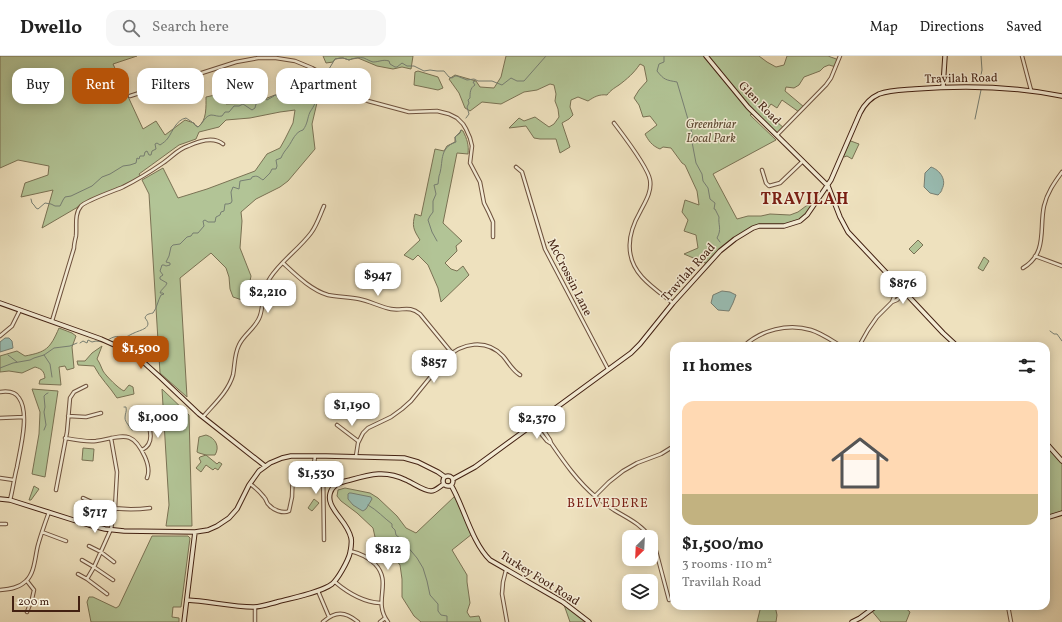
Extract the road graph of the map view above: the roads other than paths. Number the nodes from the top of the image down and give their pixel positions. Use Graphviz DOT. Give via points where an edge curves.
graph roads {
  1 [pos="297,56"];
  2 [pos="706,56"];
  3 [pos="840,56"];
  4 [pos="945,56"];
  5 [pos="1022,56"];
  6 [pos="295,61"];
  7 [pos="942,87"];
  8 [pos="1031,90"];
  9 [pos="130,96"];
  10 [pos="1062,96"];
  11 [pos="614,123"];
  12 [pos="777,135"];
  13 [pos="223,144"];
  14 [pos="803,161"];
  15 [pos="516,167"];
  16 [pos="762,170"];
  17 [pos="1062,172"];
  18 [pos="828,186"];
  19 [pos="324,206"];
  20 [pos="493,237"];
  21 [pos="1036,256"];
  22 [pos="283,263"];
  23 [pos="1062,266"];
  24 [pos="1023,268"];
  25 [pos="904,291"];
  26 [pos="0,303"];
  27 [pos="673,303"];
  28 [pos="20,310"];
  29 [pos="52,321"];
  30 [pos="0,336"];
  31 [pos="749,342"];
  32 [pos="834,342"];
  33 [pos="861,342"];
  34 [pos="952,342"];
  35 [pos="452,353"];
  36 [pos="608,369"];
  37 [pos="520,375"];
  38 [pos="86,386"];
  39 [pos="0,392"];
  40 [pos="101,413"];
  41 [pos="68,416"];
  42 [pos="24,417"];
  43 [pos="203,417"];
  44 [pos="0,418"];
  45 [pos="146,419"];
  46 [pos="536,423"];
  47 [pos="337,425"];
  48 [pos="65,438"];
  49 [pos="111,438"];
  50 [pos="358,441"];
  51 [pos="1050,447"];
  52 [pos="670,448"];
  53 [pos="142,450"];
  54 [pos="315,456"];
  55 [pos="356,456"];
  56 [pos="1062,460"];
  57 [pos="314,464"];
  58 [pos="265,466"];
  59 [pos="445,477"];
  60 [pos="0,478"];
  61 [pos="147,478"];
  62 [pos="453,479"];
  63 [pos="14,480"];
  64 [pos="250,484"];
  65 [pos="444,484"];
  66 [pos="451,485"];
  67 [pos="56,490"];
  68 [pos="595,496"];
  69 [pos="83,498"];
  70 [pos="0,499"];
  71 [pos="10,500"];
  72 [pos="115,508"];
  73 [pos="150,508"];
  74 [pos="49,512"];
  75 [pos="1062,513"];
  76 [pos="1050,517"];
  77 [pos="0,524"];
  78 [pos="6,524"];
  79 [pos="111,529"];
  80 [pos="645,530"];
  81 [pos="42,532"];
  82 [pos="195,532"];
  83 [pos="324,540"];
  84 [pos="66,541"];
  85 [pos="89,546"];
  86 [pos="350,551"];
  87 [pos="101,552"];
  88 [pos="658,558"];
  89 [pos="82,560"];
  90 [pos="114,562"];
  91 [pos="94,567"];
  92 [pos="506,569"];
  93 [pos="78,574"];
  94 [pos="87,579"];
  95 [pos="113,580"];
  96 [pos="27,581"];
  97 [pos="334,581"];
  98 [pos="0,590"];
  99 [pos="318,591"];
  100 [pos="107,594"];
  101 [pos="187,600"];
  102 [pos="669,600"];
  103 [pos="380,603"];
  104 [pos="255,607"];
  105 [pos="871,610"];
  106 [pos="1009,610"];
  107 [pos="27,612"];
  108 [pos="329,617"];
  109 [pos="385,618"];
  110 [pos="184,622"];
  111 [pos="255,622"];
  112 [pos="323,622"];
  113 [pos="358,622"];
  114 [pos="380,622"];
  115 [pos="388,622"];
  116 [pos="507,622"];
  117 [pos="588,622"];
  118 [pos="852,622"];
  119 [pos="1011,622"];
  1 -- 6 [label="street"];
  2 -- 12 [label="main road, Glen Road" via="742,100"];
  3 -- 12 [label="street" via="826,85"];
  4 -- 7 [label="main road"];
  5 -- 8 [label="street"];
  6 -- 9 [label="street" via="267,57 244,60"];
  6 -- 20 [label="street" via="319,71 350,93 368,101 409,112 441,112 460,121 470,138 470,163 480,182 484,203 493,226"];
  7 -- 8 [label="main road, Travilah Road"];
  7 -- 18 [label="main road, Travilah Road" via="889,91 869,100 860,113"];
  8 -- 10 [label="main road, Travilah Road"];
  11 -- 27 [label="street" via="649,175 650,182 648,195 632,230 632,259 642,276"];
  12 -- 14 [label="main road, Glen Road"];
  13 -- 29 [label="street" via="219,140 212,140 187,146 123,187 81,206 77,216 74,248"];
  14 -- 16 [label="street" via="780,183 769,186"];
  14 -- 18 [label="main road, Glen Road"];
  15 -- 36 [label="street, McCrossin Lane" via="522,172 545,249"];
  17 -- 21 [label="street" via="1051,187 1045,204 1042,239"];
  18 -- 25 [label="main road, Glen Road" via="848,232"];
  18 -- 27 [label="main road, Travilah Road" via="800,221 784,226 759,226 735,239 720,251"];
  19 -- 22 [label="street" via="311,234"];
  21 -- 23 [label="street"];
  21 -- 24 [label="street"];
  22 -- 35 [label="street" via="302,280 326,294 358,299 393,309 415,310"];
  22 -- 43 [label="street" via="266,284 257,322 239,344 229,384"];
  25 -- 33 [label="street" via="894,298 871,325"];
  25 -- 34 [label="main road, Glen Road"];
  26 -- 28 [label="main road"];
  27 -- 36 [label="main road, Travilah Road" via="640,344"];
  28 -- 29 [label="main road"];
  28 -- 30 [label="street" via="12,326"];
  29 -- 43 [label="main road" via="130,352"];
  31 -- 32 [label="street" via="763,333 790,327 811,330"];
  35 -- 37 [label="street" via="459,348 472,345 487,346 501,355"];
  35 -- 50 [label="street" via="406,405 368,428"];
  36 -- 46 [label="main road, Travilah Road"];
  38 -- 41 [label="street" via="71,396"];
  39 -- 42 [label="street" via="12,392 19,397"];
  40 -- 41 [label="street" via="86,417"];
  41 -- 48 [label="street"];
  42 -- 44 [label="street"];
  42 -- 63 [label="street"];
  43 -- 58 [label="main road"];
  45 -- 53 [label="street" via="150,439"];
  46 -- 62 [label="main road, Travilah Road" via="475,467"];
  46 -- 68 [label="street" via="547,442 551,443 584,486"];
  47 -- 50 [label="street"];
  48 -- 49 [label="street" via="87,442"];
  48 -- 67 [label="street"];
  49 -- 53 [label="street" via="128,437"];
  49 -- 72 [label="street" via="117,472"];
  50 -- 55 [label="street"];
  51 -- 56 [label="main road"];
  52 -- 68 [label="street" via="623,471"];
  53 -- 61 [label="street" via="149,470"];
  54 -- 55 [label="main road"];
  54 -- 57 [label="street"];
  54 -- 58 [label="main road" via="291,456"];
  55 -- 59 [label="main road" via="410,459"];
  57 -- 64 [label="street" via="297,465 293,468 292,497 289,511 285,513 267,504 262,495"];
  57 -- 83 [label="street" via="323,467"];
  58 -- 64 [label="main road"];
  59 -- 62 [label="main road"];
  59 -- 65 [label="main road"];
  60 -- 63 [label="street"];
  62 -- 66 [label="main road"];
  63 -- 71 [label="street"];
  64 -- 82 [label="main road" via="229,518 208,530"];
  65 -- 66 [label="main road"];
  65 -- 86 [label="main road" via="429,491 392,474 380,473 336,484 331,490 331,504 350,534"];
  66 -- 92 [label="main road, Turkey Foot Road" via="482,551 490,560"];
  68 -- 80 [label="street"];
  69 -- 72 [label="street" via="100,506"];
  70 -- 71 [label="main road"];
  71 -- 74 [label="main road"];
  72 -- 73 [label="street"];
  72 -- 79 [label="street"];
  74 -- 79 [label="main road"];
  74 -- 81 [label="street"];
  75 -- 76 [label="main road"];
  77 -- 78 [label="street"];
  79 -- 82 [label="main road"];
  79 -- 87 [label="street"];
  81 -- 84 [label="street"];
  81 -- 96 [label="street"];
  82 -- 101 [label="main road"];
  85 -- 87 [label="street"];
  86 -- 97 [label="main road"];
  86 -- 103 [label="street" via="372,560 380,571 383,582"];
  87 -- 90 [label="street"];
  87 -- 91 [label="street"];
  88 -- 102 [label="street"];
  89 -- 91 [label="street"];
  91 -- 94 [label="street"];
  91 -- 95 [label="street"];
  92 -- 116 [label="street" via="502,594"];
  92 -- 117 [label="main road, Turkey Foot Road" via="563,602"];
  93 -- 94 [label="street"];
  94 -- 100 [label="street"];
  96 -- 98 [label="street" via="19,586"];
  96 -- 107 [label="street" via="34,590"];
  97 -- 99 [label="main road"];
  97 -- 103 [label="street" via="359,598"];
  99 -- 104 [label="main road"];
  99 -- 108 [label="street"];
  101 -- 104 [label="main road"];
  101 -- 110 [label="main road"];
  103 -- 109 [label="street"];
  104 -- 111 [label="street"];
  105 -- 118 [label="main road"];
  106 -- 119 [label="street"];
  108 -- 112 [label="street"];
  108 -- 113 [label="street" via="345,613"];
  109 -- 114 [label="street"];
  109 -- 115 [label="street"];
}
